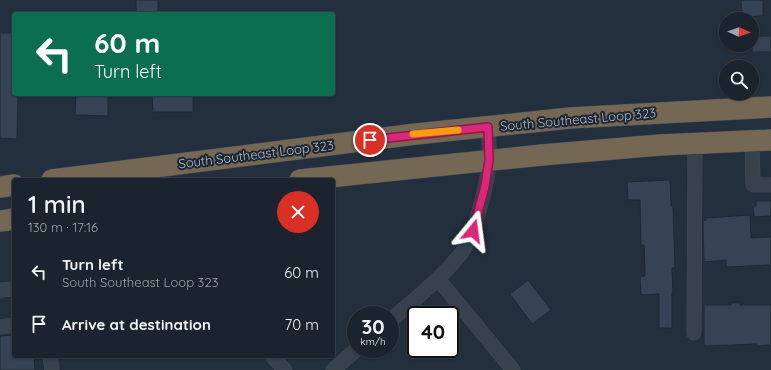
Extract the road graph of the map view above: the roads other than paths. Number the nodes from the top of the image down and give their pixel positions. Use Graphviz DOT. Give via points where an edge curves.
graph roads {
  1 [pos="771,107"];
  2 [pos="488,127"];
  3 [pos="762,140"];
  4 [pos="695,143"];
  5 [pos="489,160"];
  6 [pos="67,178"];
  7 [pos="319,178"];
  8 [pos="12,185"];
  9 [pos="771,185"];
  10 [pos="0,187"];
  11 [pos="12,219"];
  12 [pos="0,220"];
  13 [pos="438,279"];
  14 [pos="12,289"];
  15 [pos="0,290"];
  16 [pos="399,312"];
  17 [pos="12,326"];
  18 [pos="0,327"];
  19 [pos="694,332"];
  20 [pos="50,358"];
  21 [pos="274,358"];
  22 [pos="347,358"];
  23 [pos="52,370"];
  24 [pos="285,370"];
  25 [pos="333,370"];
  26 [pos="513,370"];
  1 -- 2 [label="highway, South Southeast Loop 323" via="570,118"];
  2 -- 5 [label="street"];
  2 -- 6 [label="highway, South Southeast Loop 323"];
  3 -- 4 [label="highway"];
  3 -- 9 [label="street" via="753,186"];
  4 -- 5 [label="highway"];
  4 -- 19 [label="street"];
  5 -- 7 [label="highway"];
  5 -- 13 [label="street" via="473,231 460,255"];
  8 -- 10 [label="highway"];
  11 -- 12 [label="highway"];
  13 -- 16 [label="street"];
  13 -- 26 [label="street"];
  14 -- 15 [label="street"];
  17 -- 18 [label="street"];
  20 -- 23 [label="street"];
  21 -- 24 [label="street"];
  22 -- 25 [label="street"];
}
